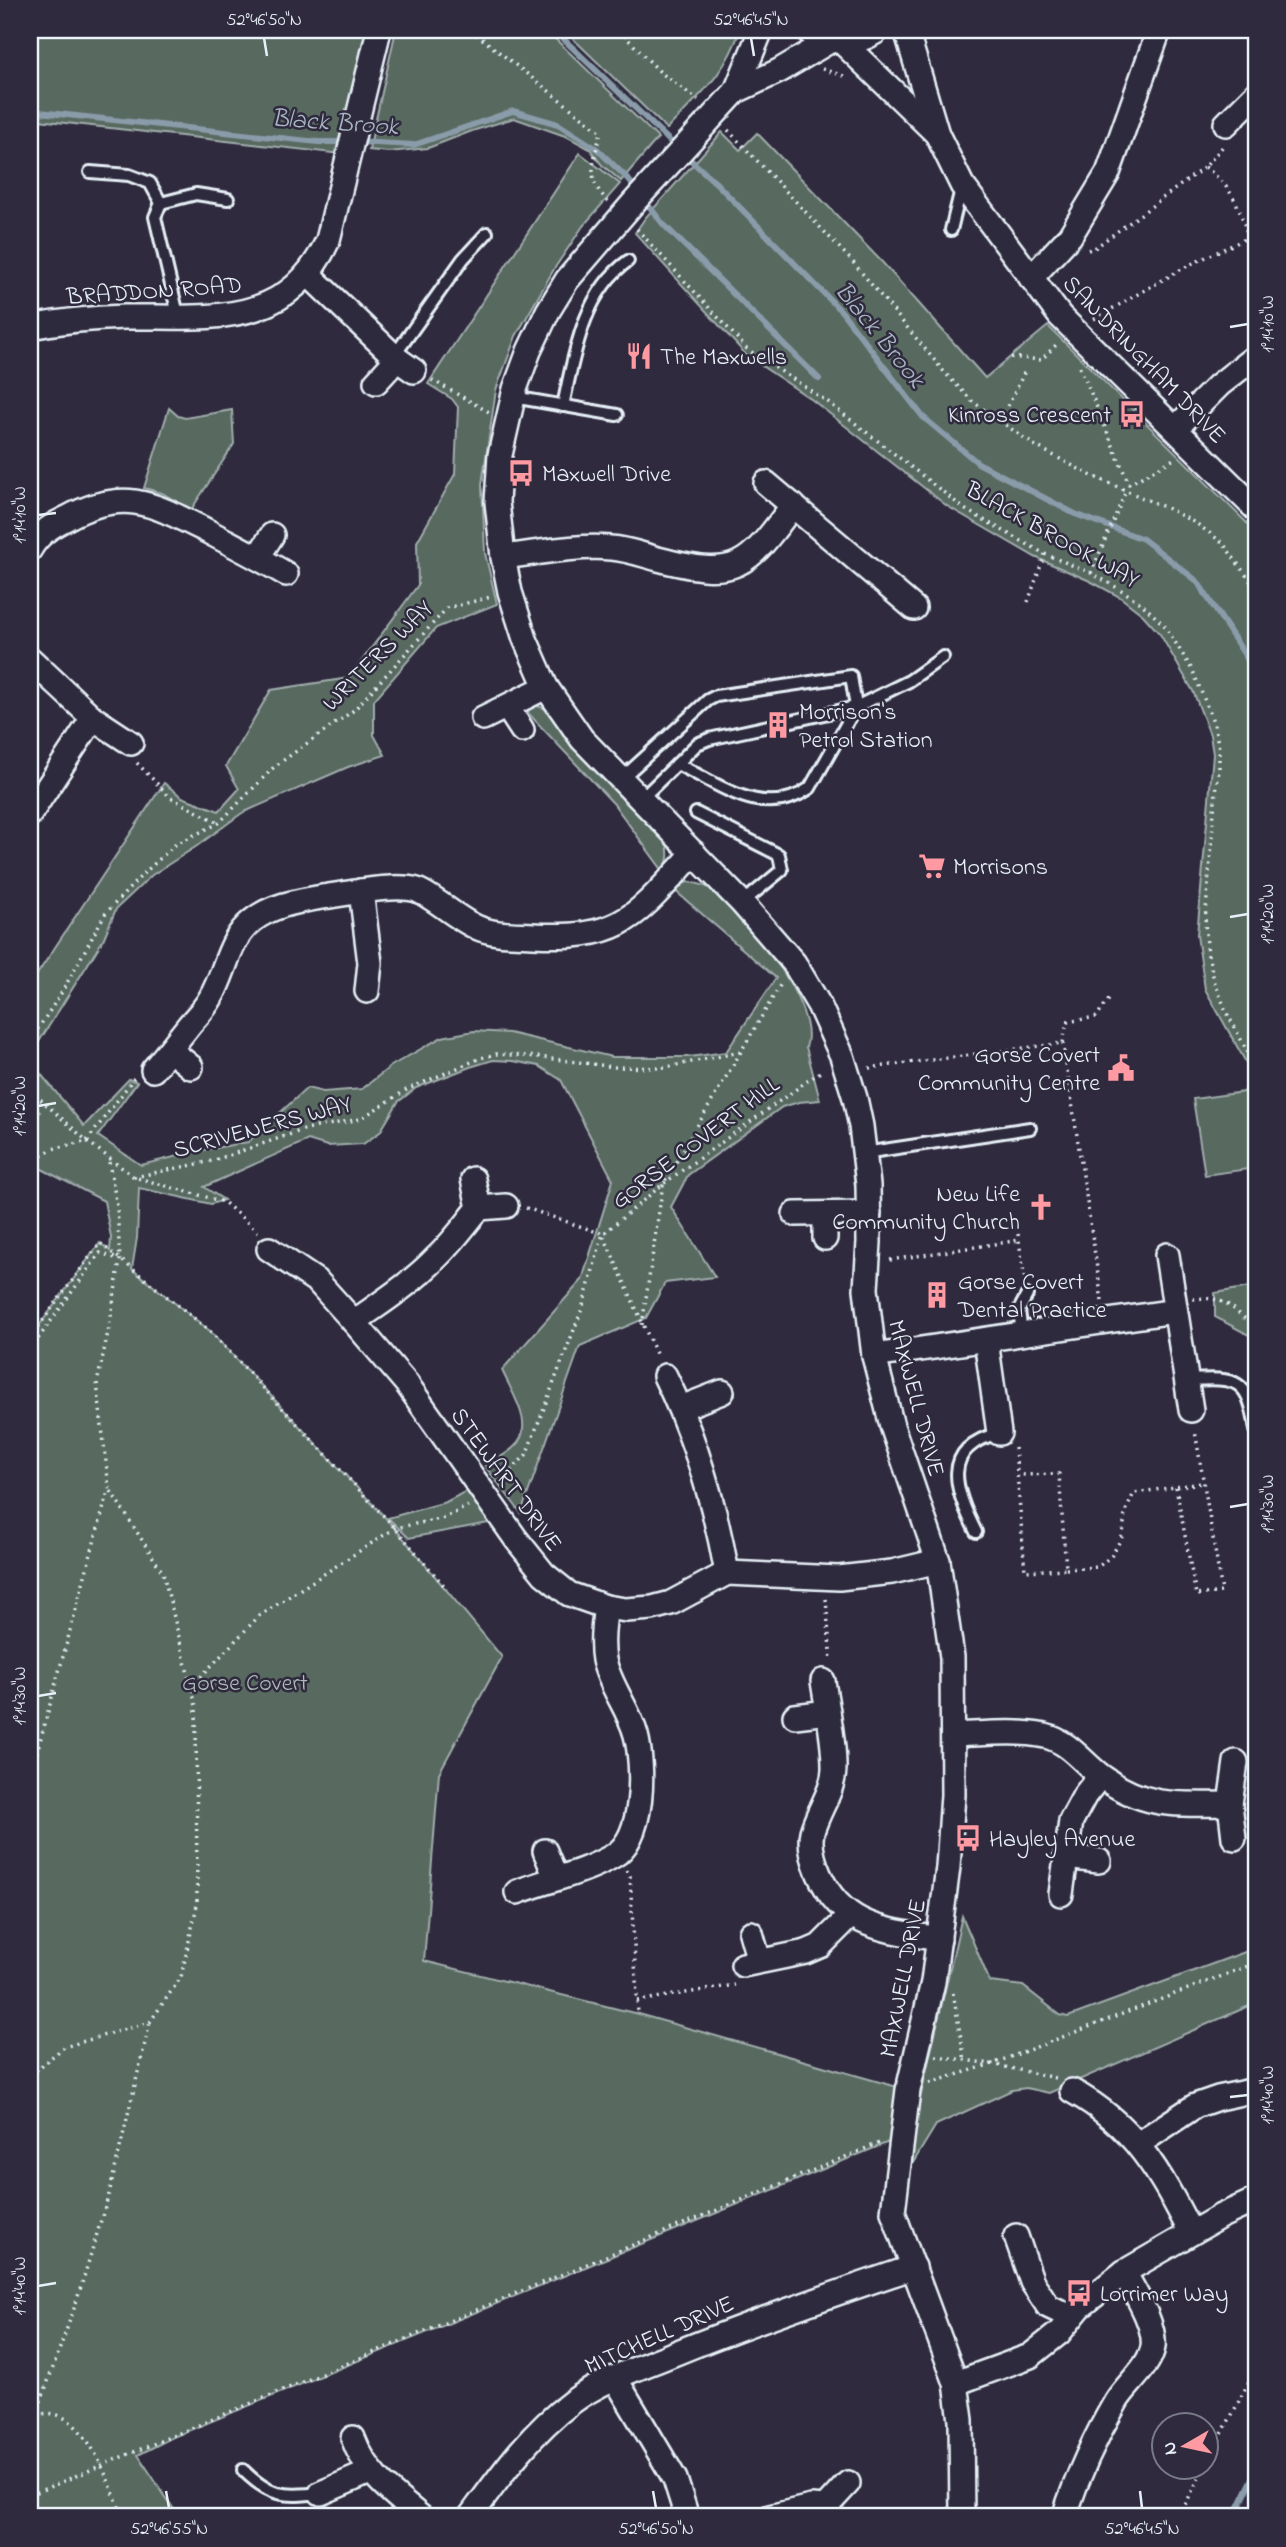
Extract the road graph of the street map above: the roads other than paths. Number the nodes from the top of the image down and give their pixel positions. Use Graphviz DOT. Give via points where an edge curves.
graph roads {
  1 [pos="379,30"];
  2 [pos="761,30"];
  3 [pos="874,30"];
  4 [pos="906,30"];
  5 [pos="1159,30"];
  6 [pos="828,36"];
  7 [pos="736,91"];
  8 [pos="1256,94"];
  9 [pos="1226,124"];
  10 [pos="937,134"];
  11 [pos="90,172"];
  12 [pos="962,185"];
  13 [pos="228,200"];
  14 [pos="161,202"];
  15 [pos="951,230"];
  16 [pos="487,233"];
  17 [pos="628,261"];
  18 [pos="309,275"];
  19 [pos="1031,278"];
  20 [pos="179,319"];
  21 [pos="30,327"];
  22 [pos="1256,356"];
  23 [pos="402,362"];
  24 [pos="376,382"];
  25 [pos="513,397"];
  26 [pos="563,406"];
  27 [pos="617,415"];
  28 [pos="1176,428"];
  29 [pos="766,483"];
  30 [pos="793,505"];
  31 [pos="1256,509"];
  32 [pos="272,535"];
  33 [pos="30,549"];
  34 [pos="258,557"];
  35 [pos="503,557"];
  36 [pos="286,574"];
  37 [pos="914,608"];
  38 [pos="943,657"];
  39 [pos="30,659"];
  40 [pos="546,687"];
  41 [pos="507,707"];
  42 [pos="856,707"];
  43 [pos="93,718"];
  44 [pos="483,718"];
  45 [pos="522,730"];
  46 [pos="131,743"];
  47 [pos="677,764"];
  48 [pos="620,780"];
  49 [pos="640,800"];
  50 [pos="696,813"];
  51 [pos="30,814"];
  52 [pos="694,853"];
  53 [pos="361,891"];
  54 [pos="742,903"];
  55 [pos="367,991"];
  56 [pos="170,1050"];
  57 [pos="191,1067"];
  58 [pos="153,1070"];
  59 [pos="1030,1128"];
  60 [pos="864,1153"];
  61 [pos="473,1179"];
  62 [pos="506,1206"];
  63 [pos="478,1208"];
  64 [pos="869,1213"];
  65 [pos="794,1214"];
  66 [pos="269,1248"];
  67 [pos="1167,1255"];
  68 [pos="1027,1295"];
  69 [pos="1174,1307"];
  70 [pos="354,1322"];
  71 [pos="1022,1334"];
  72 [pos="989,1335"];
  73 [pos="874,1356"];
  74 [pos="665,1376"];
  75 [pos="1186,1380"];
  76 [pos="722,1392"];
  77 [pos="681,1408"];
  78 [pos="1191,1410"];
  79 [pos="1256,1430"];
  80 [pos="999,1433"];
  81 [pos="976,1532"];
  82 [pos="938,1561"];
  83 [pos="727,1573"];
  84 [pos="606,1607"];
  85 [pos="822,1681"];
  86 [pos="828,1712"];
  87 [pos="795,1716"];
  88 [pos="953,1735"];
  89 [pos="1236,1762"];
  90 [pos="1100,1776"];
  91 [pos="1230,1804"];
  92 [pos="1234,1838"];
  93 [pos="545,1851"];
  94 [pos="1066,1857"];
  95 [pos="1099,1861"];
  96 [pos="556,1878"];
  97 [pos="517,1892"];
  98 [pos="1061,1894"];
  99 [pos="850,1916"];
  100 [pos="751,1933"];
  101 [pos="939,1938"];
  102 [pos="1072,2091"];
  103 [pos="1256,2091"];
  104 [pos="1138,2144"];
  105 [pos="1256,2200"];
  106 [pos="1191,2233"];
  107 [pos="1016,2236"];
  108 [pos="914,2267"];
  109 [pos="1124,2272"];
  110 [pos="1071,2317"];
  111 [pos="615,2378"];
  112 [pos="956,2383"];
  113 [pos="354,2438"];
  114 [pos="243,2470"];
  115 [pos="370,2472"];
  116 [pos="848,2483"];
  117 [pos="321,2493"];
  118 [pos="828,2513"];
  119 [pos="421,2517"];
  120 [pos="470,2517"];
  121 [pos="687,2517"];
  122 [pos="769,2517"];
  123 [pos="962,2517"];
  124 [pos="1064,2517"];
  1 -- 18 [label="street, BRADDON ROAD" via="328,240"];
  2 -- 7 [label="street, MAXWELL DRIVE"];
  3 -- 6 [label="street" via="854,38"];
  4 -- 10 [label="street, SANDRINGHAM DRIVE"];
  5 -- 19 [label="street" via="1108,173 1070,236"];
  6 -- 7 [label="street, MAXWELL DRIVE" via="779,71"];
  6 -- 10 [label="street, SANDRINGHAM DRIVE"];
  7 -- 25 [label="street, MAXWELL DRIVE" via="567,280 528,351"];
  8 -- 9 [label="street"];
  10 -- 12 [label="street, SANDRINGHAM DRIVE"];
  11 -- 14 [label="lane" via="129,175 150,183"];
  12 -- 15 [label="lane"];
  12 -- 19 [label="street, SANDRINGHAM DRIVE"];
  13 -- 14 [label="lane" via="196,194"];
  14 -- 20 [label="lane" via="155,218"];
  16 -- 23 [label="lane" via="464,259"];
  17 -- 26 [label="lane" via="601,287 580,333"];
  18 -- 20 [label="street, BRADDON ROAD" via="258,309"];
  18 -- 23 [label="street"];
  19 -- 28 [label="street, SANDRINGHAM DRIVE" via="1074,330"];
  20 -- 21 [label="street, BRADDON ROAD" via="89,318"];
  22 -- 28 [label="street"];
  23 -- 24 [label="street"];
  25 -- 26 [label="lane"];
  25 -- 35 [label="street, MAXWELL DRIVE" via="500,455"];
  26 -- 27 [label="lane"];
  28 -- 31 [label="street, SANDRINGHAM DRIVE"];
  29 -- 30 [label="street"];
  30 -- 35 [label="street" via="746,560 730,567 690,567 594,547"];
  30 -- 37 [label="street"];
  32 -- 34 [label="street"];
  33 -- 34 [label="street" via="53,525 72,514 125,501 153,504"];
  34 -- 36 [label="street"];
  35 -- 40 [label="street, MAXWELL DRIVE" via="525,639"];
  38 -- 42 [label="lane" via="909,681"];
  39 -- 43 [label="street"];
  40 -- 41 [label="street"];
  40 -- 48 [label="street, MAXWELL DRIVE" via="582,739"];
  41 -- 44 [label="street"];
  41 -- 45 [label="street"];
  42 -- 47 [label="lane" via="709,739"];
  42 -- 47 [label="lane" via="810,788 783,801 751,800"];
  42 -- 48 [label="lane" via="851,676 716,696"];
  43 -- 46 [label="street"];
  43 -- 51 [label="street"];
  47 -- 49 [label="lane"];
  48 -- 49 [label="street, MAXWELL DRIVE"];
  49 -- 52 [label="street, MAXWELL DRIVE"];
  50 -- 54 [label="lane" via="779,855 782,870"];
  52 -- 53 [label="street" via="624,922 584,935 503,934 457,918 419,891"];
  52 -- 54 [label="street, MAXWELL DRIVE"];
  53 -- 55 [label="street" via="370,963"];
  53 -- 56 [label="street" via="284,905 252,921 230,950 210,1001"];
  54 -- 60 [label="street, MAXWELL DRIVE" via="794,963 819,1005 845,1064"];
  56 -- 57 [label="street"];
  56 -- 58 [label="street"];
  59 -- 60 [label="lane"];
  60 -- 64 [label="street, MAXWELL DRIVE"];
  61 -- 63 [label="street"];
  62 -- 63 [label="street"];
  63 -- 70 [label="street" via="436,1259"];
  64 -- 65 [label="street" via="825,1226"];
  64 -- 73 [label="street, MAXWELL DRIVE" via="866,1289"];
  66 -- 70 [label="street, STEWART DRIVE" via="318,1282"];
  67 -- 69 [label="street"];
  68 -- 71 [label="lane" via="1019,1310"];
  69 -- 71 [label="street"];
  69 -- 75 [label="street"];
  70 -- 84 [label="street, STEWART DRIVE" via="407,1384 544,1574 569,1594"];
  71 -- 72 [label="street"];
  72 -- 73 [label="street"];
  72 -- 80 [label="street" via="1005,1406"];
  73 -- 82 [label="street, MAXWELL DRIVE"];
  74 -- 77 [label="street"];
  75 -- 78 [label="street"];
  75 -- 79 [label="lane" via="1223,1378 1237,1384 1248,1393"];
  76 -- 77 [label="street"];
  77 -- 83 [label="street" via="718,1525"];
  80 -- 81 [label="lane" via="973,1442 958,1463 957,1488"];
  82 -- 83 [label="street, STEWART DRIVE" via="892,1572 824,1578"];
  82 -- 88 [label="street, MAXWELL DRIVE" via="952,1657"];
  83 -- 84 [label="street, STEWART DRIVE" via="662,1606"];
  84 -- 96 [label="street" via="604,1661 636,1735 639,1812 616,1855"];
  85 -- 86 [label="street"];
  86 -- 87 [label="street"];
  86 -- 99 [label="street" via="835,1768 811,1836 812,1853 825,1886"];
  88 -- 90 [label="street" via="1047,1736 1075,1750"];
  88 -- 101 [label="street, MAXWELL DRIVE" via="953,1796"];
  89 -- 91 [label="street"];
  90 -- 91 [label="street" via="1158,1803"];
  90 -- 94 [label="street" via="1071,1821"];
  91 -- 92 [label="street"];
  93 -- 96 [label="street"];
  94 -- 95 [label="street"];
  94 -- 98 [label="street"];
  96 -- 97 [label="street"];
  99 -- 100 [label="street" via="820,1946 751,1963"];
  99 -- 101 [label="street" via="893,1931"];
  101 -- 108 [label="street, MAXWELL DRIVE" via="908,2090 893,2212"];
  102 -- 104 [label="street" via="1093,2102"];
  103 -- 104 [label="street" via="1195,2106"];
  104 -- 106 [label="street"];
  105 -- 106 [label="street"];
  106 -- 109 [label="street"];
  107 -- 110 [label="street" via="1032,2282 1048,2306"];
  108 -- 111 [label="street, MITCHELL DRIVE" via="754,2321"];
  108 -- 112 [label="street, MAXWELL DRIVE"];
  109 -- 110 [label="street"];
  109 -- 124 [label="street" via="1151,2329 1153,2347 1094,2442"];
  110 -- 112 [label="street" via="1030,2356"];
  111 -- 120 [label="street, MITCHELL DRIVE" via="573,2401 545,2426 512,2460"];
  111 -- 121 [label="street" via="675,2479"];
  112 -- 123 [label="street, MAXWELL DRIVE"];
  113 -- 115 [label="street"];
  114 -- 117 [label="lane" via="259,2486 276,2493"];
  115 -- 117 [label="street"];
  115 -- 119 [label="street"];
  116 -- 118 [label="street"];
  118 -- 122 [label="street" via="811,2507"];
}
